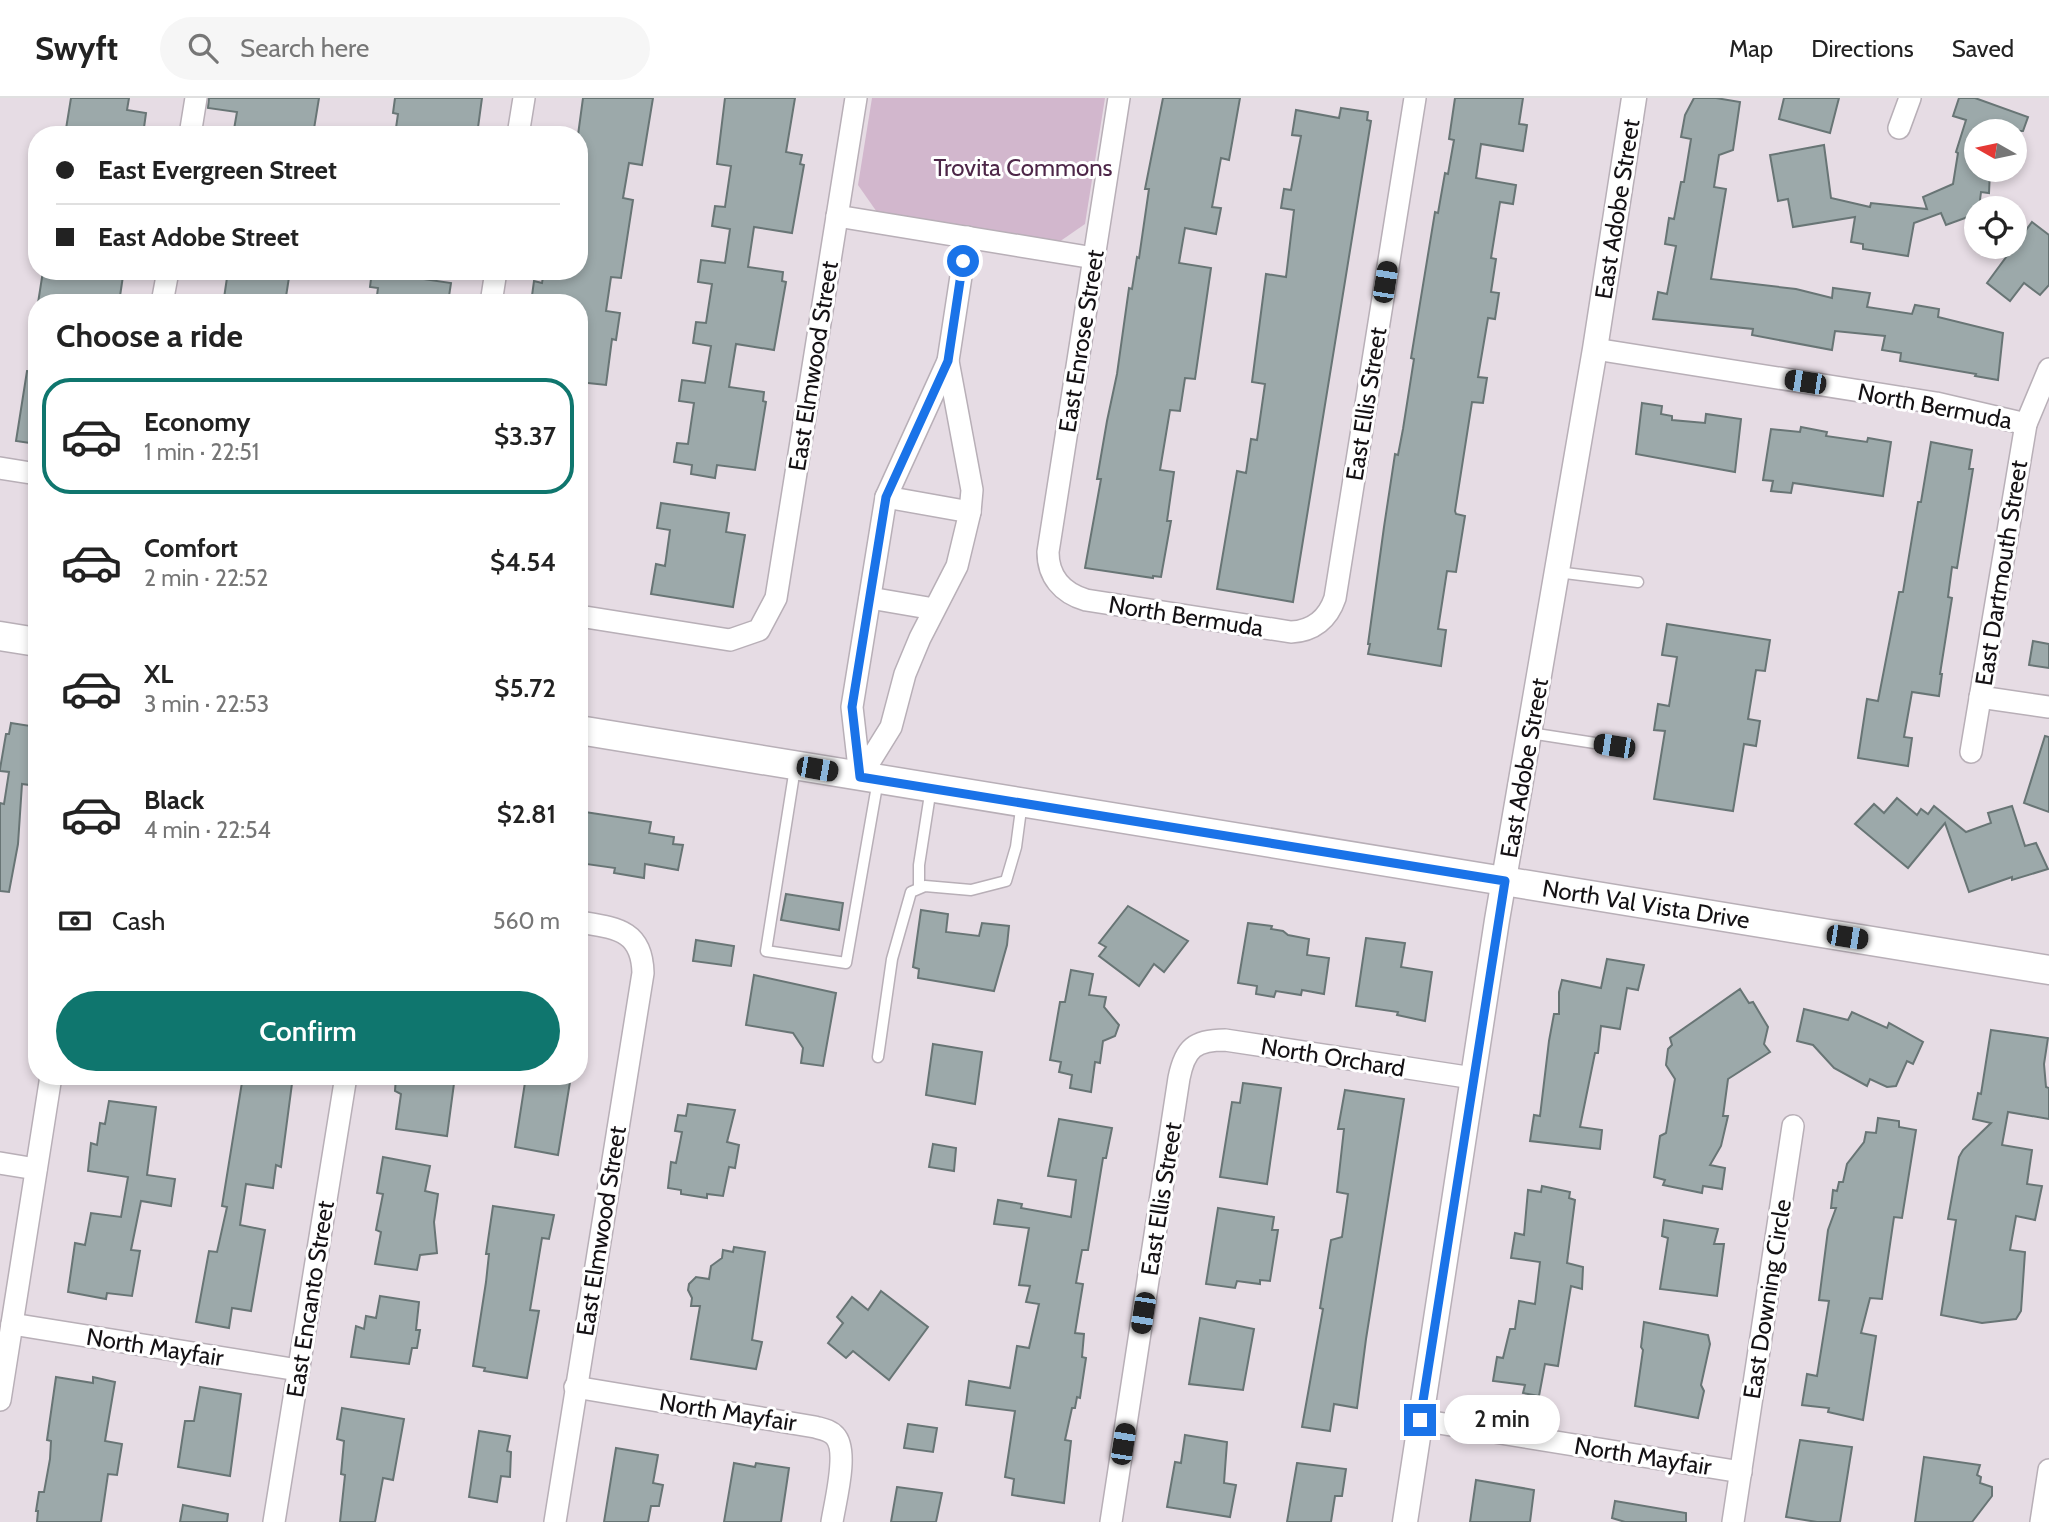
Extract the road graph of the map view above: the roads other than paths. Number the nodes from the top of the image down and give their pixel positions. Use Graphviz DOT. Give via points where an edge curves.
graph roads {
  1 [pos="196,98"];
  2 [pos="524,98"];
  3 [pos="856,98"];
  4 [pos="1119,98"];
  5 [pos="1415,98"];
  6 [pos="1634,98"];
  7 [pos="1910,98"];
  8 [pos="191,126"];
  9 [pos="519,126"];
  10 [pos="1899,128"];
  11 [pos="837,216"];
  12 [pos="967,237"];
  13 [pos="1094,258"];
  14 [pos="1595,349"];
  15 [pos="948,361"];
  16 [pos="2049,369"];
  17 [pos="2026,424"];
  18 [pos="0,468"];
  19 [pos="28,473"];
  20 [pos="886,497"];
  21 [pos="970,512"];
  22 [pos="1557,572"];
  23 [pos="1638,582"];
  24 [pos="1057,583"];
  25 [pos="870,598"];
  26 [pos="934,609"];
  27 [pos="588,617"];
  28 [pos="1319,623"];
  29 [pos="0,636"];
  30 [pos="28,641"];
  31 [pos="1980,697"];
  32 [pos="2049,707"];
  33 [pos="588,732"];
  34 [pos="1530,733"];
  35 [pos="1614,746"];
  36 [pos="1971,752"];
  37 [pos="795,766"];
  38 [pos="869,778"];
  39 [pos="931,788"];
  40 [pos="1022,802"];
  41 [pos="1505,881"];
  42 [pos="919,888"];
  43 [pos="588,924"];
  44 [pos="2049,970"];
  45 [pos="1194,1046"];
  46 [pos="878,1057"];
  47 [pos="1473,1078"];
  48 [pos="50,1085"];
  49 [pos="344,1085"];
  50 [pos="1793,1126"];
  51 [pos="0,1163"];
  52 [pos="36,1168"];
  53 [pos="12,1324"];
  54 [pos="298,1370"];
  55 [pos="575,1387"];
  56 [pos="0,1400"];
  57 [pos="1420,1420"];
  58 [pos="2049,1470"];
  59 [pos="1741,1472"];
  60 [pos="274,1522"];
  61 [pos="555,1522"];
  62 [pos="832,1522"];
  63 [pos="1111,1522"];
  64 [pos="1405,1522"];
  65 [pos="1733,1522"];
  66 [pos="2041,1522"];
  1 -- 8 [label="street"];
  2 -- 9 [label="street"];
  3 -- 11 [label="street, East Elmwood Street"];
  4 -- 13 [label="street, East Enrose Street"];
  5 -- 28 [label="street, East Ellis Street" via="1335,598"];
  6 -- 14 [label="street, East Adobe Street"];
  7 -- 10 [label="street"];
  11 -- 12 [label="street"];
  11 -- 27 [label="street, East Elmwood Street" via="776,598 758,630 730,640"];
  12 -- 13 [label="street"];
  12 -- 15 [label="street"];
  13 -- 24 [label="street, East Enrose Street" via="1048,552"];
  14 -- 17 [label="street, North Bermuda" via="1936,403"];
  14 -- 22 [label="street, East Adobe Street"];
  15 -- 20 [label="street"];
  15 -- 21 [label="street" via="972,490"];
  16 -- 17 [label="street, East Dartmouth Street"];
  17 -- 31 [label="street, East Dartmouth Street"];
  18 -- 19 [label="street"];
  20 -- 21 [label="street"];
  20 -- 25 [label="street"];
  21 -- 26 [label="street" via="957,566"];
  22 -- 23 [label="lane"];
  22 -- 34 [label="street, East Adobe Street"];
  24 -- 28 [label="street, North Bermuda" via="1077,598 1127,607 1291,632"];
  25 -- 26 [label="street"];
  25 -- 38 [label="street" via="852,707"];
  26 -- 38 [label="street" via="905,674 891,727"];
  29 -- 30 [label="main road"];
  31 -- 32 [label="street"];
  31 -- 36 [label="street, East Dartmouth Street"];
  33 -- 37 [label="main road, North Val Vista Drive"];
  34 -- 35 [label="lane"];
  34 -- 41 [label="street, East Adobe Street"];
  37 -- 38 [label="main road, North Val Vista Drive"];
  37 -- 38 [label="lane" via="766,951 846,963"];
  38 -- 39 [label="main road, North Val Vista Drive"];
  39 -- 40 [label="main road, North Val Vista Drive"];
  39 -- 42 [label="lane"];
  40 -- 41 [label="main road, North Val Vista Drive"];
  40 -- 42 [label="lane" via="1006,881 971,890"];
  41 -- 44 [label="main road, North Val Vista Drive"];
  41 -- 47 [label="street, East Adobe Street"];
  42 -- 46 [label="lane" via="911,892 892,959"];
  43 -- 55 [label="street, East Elmwood Street" via="620,930 635,941 643,972"];
  45 -- 47 [label="street, North Orchard" via="1225,1040"];
  45 -- 63 [label="street, East Ellis Street" via="1179,1078"];
  47 -- 57 [label="street, East Adobe Street"];
  48 -- 52 [label="street"];
  49 -- 54 [label="street, East Encanto Street"];
  50 -- 59 [label="street, East Downing Circle"];
  51 -- 52 [label="street"];
  52 -- 53 [label="street"];
  53 -- 54 [label="street, North Mayfair"];
  53 -- 56 [label="street"];
  54 -- 60 [label="street, East Encanto Street"];
  55 -- 61 [label="street, East Elmwood Street"];
  55 -- 62 [label="street, North Mayfair" via="832,1433 840,1444 842,1461"];
  57 -- 59 [label="street, North Mayfair"];
  57 -- 64 [label="street, East Adobe Street"];
  58 -- 66 [label="street"];
  59 -- 65 [label="street, East Downing Circle"];
}
